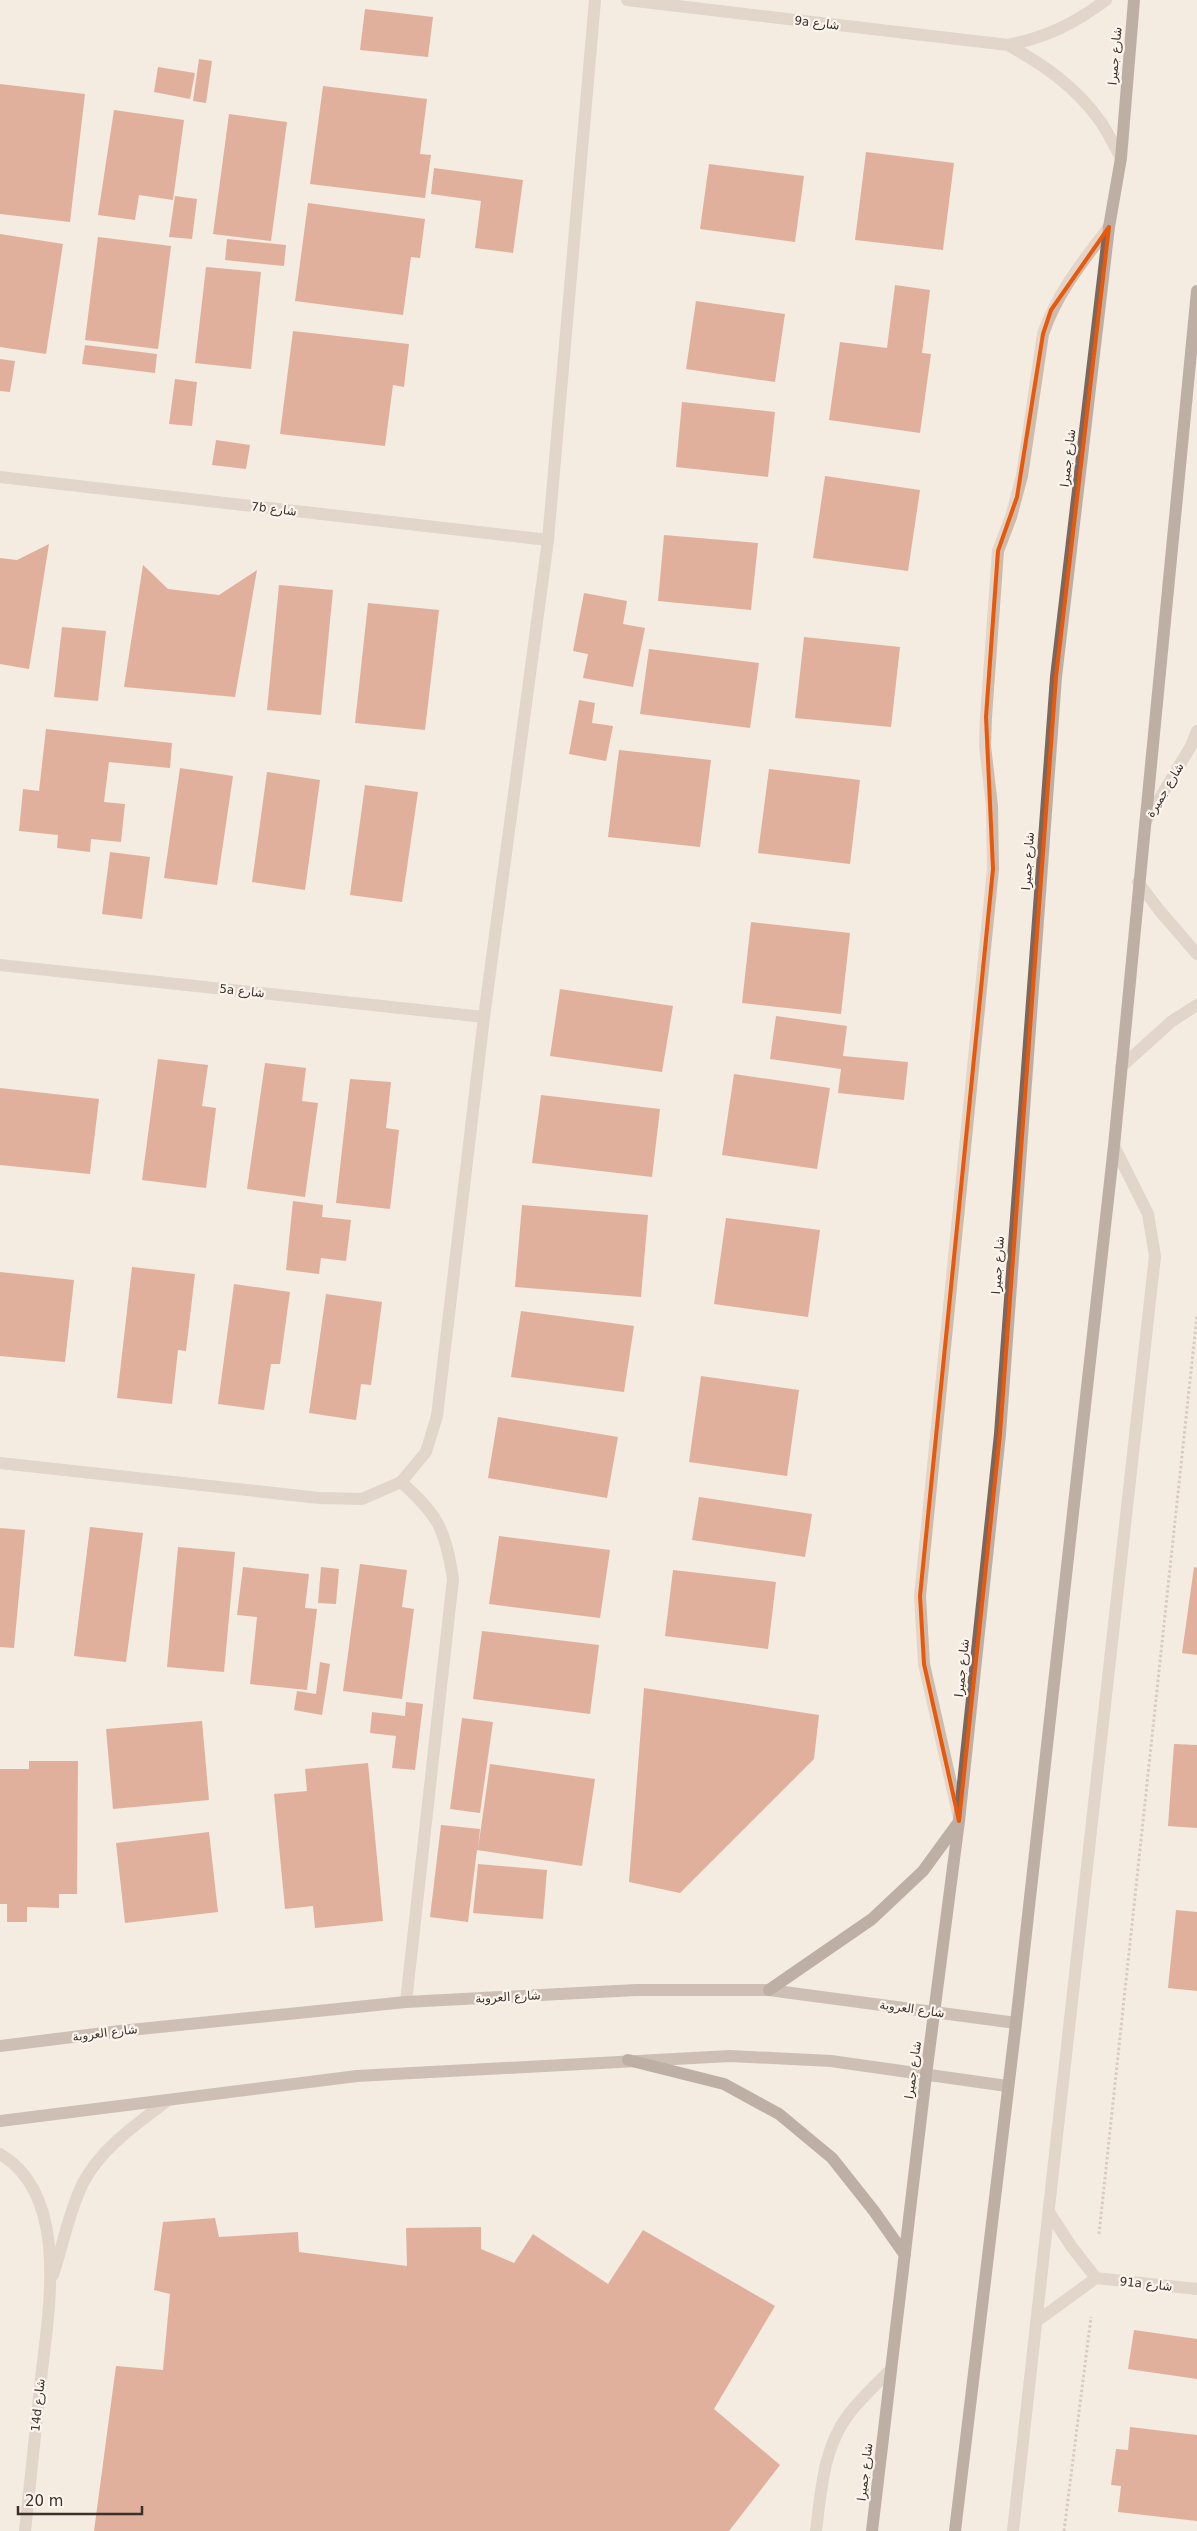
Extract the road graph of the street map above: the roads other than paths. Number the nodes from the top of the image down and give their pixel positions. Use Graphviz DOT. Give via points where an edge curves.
graph roads {
  1 [pos="595,0"];
  2 [pos="627,0"];
  3 [pos="1106,0"];
  4 [pos="1134,0"];
  5 [pos="1008,45"];
  6 [pos="1121,158"];
  7 [pos="1109,227"];
  8 [pos="1197,291"];
  9 [pos="0,477"];
  10 [pos="548,540"];
  11 [pos="1197,730"];
  12 [pos="1145,823"];
  13 [pos="1138,882"];
  14 [pos="1197,954"];
  15 [pos="0,965"];
  16 [pos="1197,1005"];
  17 [pos="484,1017"];
  18 [pos="1121,1067"];
  19 [pos="1114,1146"];
  20 [pos="0,1462"];
  21 [pos="402,1482"];
  22 [pos="960,1821"];
  23 [pos="769,1990"];
  24 [pos="406,2002"];
  25 [pos="936,2012"];
  26 [pos="1016,2023"];
  27 [pos="0,2046"];
  28 [pos="628,2060"];
  29 [pos="926,2075"];
  30 [pos="1007,2086"];
  31 [pos="168,2100"];
  32 [pos="0,2121"];
  33 [pos="0,2154"];
  34 [pos="1049,2212"];
  35 [pos="905,2255"];
  36 [pos="1096,2278"];
  37 [pos="51,2280"];
  38 [pos="1197,2289"];
  39 [pos="1037,2321"];
  40 [pos="891,2369"];
  41 [pos="25,2531"];
  42 [pos="816,2531"];
  43 [pos="872,2531"];
  44 [pos="955,2531"];
  45 [pos="1013,2531"];
  1 -- 10 [label="street"];
  2 -- 5 [label="street, 9a شارع"];
  3 -- 5 [label="street, 9a شارع" via="1083,18 1039,38"];
  4 -- 6 [label="main road, شارع جميرا"];
  5 -- 6 [label="street, 9a شارع" via="1076,91 1101,122"];
  6 -- 7 [label="main road, شارع جميرا"];
  7 -- 22 [label="main road, شارع جميرا" via="1056,677 1000,1434"];
  7 -- 22 [label="street" via="1063,288 1051,310 1043,334 1017,497 998,551 985,736 992,806 993,869 920,1596 924,1664"];
  8 -- 12 [label="main road"];
  9 -- 10 [label="street, 7b شارع"];
  10 -- 17 [label="street"];
  11 -- 12 [label="street, شارع جميرة" via="1191,746"];
  12 -- 13 [label="main road"];
  13 -- 14 [label="street"];
  13 -- 18 [label="main road"];
  15 -- 17 [label="street, 5a شارع"];
  16 -- 18 [label="street" via="1172,1021"];
  17 -- 21 [label="street" via="437,1416 426,1452"];
  18 -- 19 [label="main road"];
  19 -- 26 [label="main road"];
  19 -- 34 [label="street" via="1148,1214 1155,1256"];
  20 -- 21 [label="street" via="319,1498 362,1499"];
  21 -- 24 [label="street" via="429,1507 444,1534 453,1579"];
  22 -- 23 [label="main road" via="923,1871 872,1919"];
  22 -- 25 [label="main road, شارع جميرا"];
  23 -- 24 [label="main road, شارع العروبة" via="636,1990"];
  23 -- 25 [label="main road, شارع العروبة"];
  24 -- 27 [label="main road, شارع العروبة"];
  25 -- 26 [label="main road, شارع العروبة"];
  25 -- 29 [label="main road, شارع جميرا"];
  26 -- 30 [label="main road"];
  28 -- 29 [label="main road" via="739,2056 831,2061"];
  28 -- 31 [label="main road" via="357,2076"];
  28 -- 35 [label="main road" via="724,2084 779,2114 832,2158"];
  29 -- 30 [label="main road"];
  29 -- 35 [label="main road, شارع جميرا"];
  30 -- 44 [label="main road"];
  31 -- 32 [label="main road"];
  31 -- 37 [label="street, 14d شارع" via="116,2141 92,2168 76,2202"];
  33 -- 37 [label="street, 14d شارع" via="21,2170 39,2202"];
  34 -- 36 [label="street"];
  34 -- 39 [label="street"];
  35 -- 40 [label="main road, شارع جميرا"];
  36 -- 38 [label="street, 91a شارع"];
  36 -- 39 [label="street"];
  37 -- 41 [label="street, 14d شارع"];
  39 -- 45 [label="street"];
  40 -- 42 [label="street" via="848,2415 834,2439 825,2465"];
  40 -- 43 [label="main road, شارع جميرا"];
}
